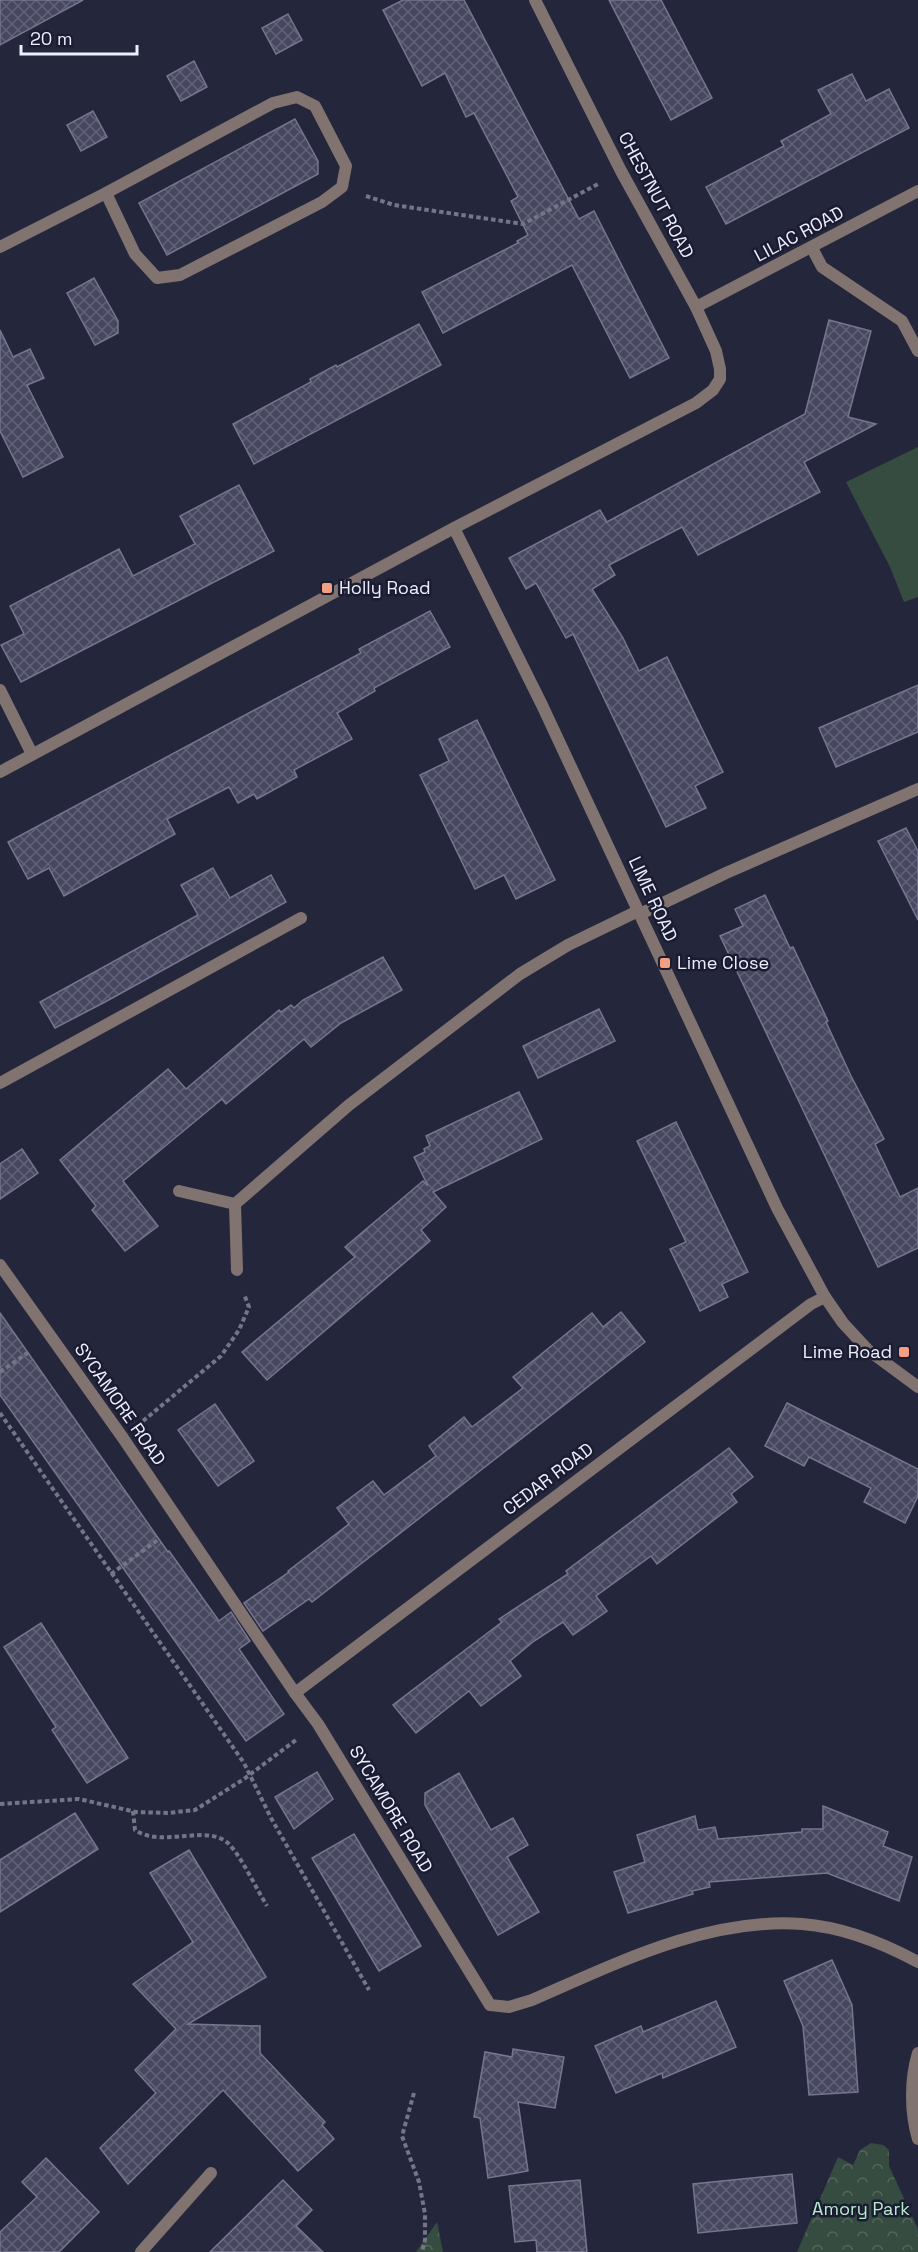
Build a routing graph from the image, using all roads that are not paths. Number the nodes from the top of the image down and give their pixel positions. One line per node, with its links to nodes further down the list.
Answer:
1 (535, 0): 6 (street, CHESTNUT ROAD)
2 (918, 191): 5 (street, LILAC ROAD)
3 (106, 194): 3 (street); 4 (street)
4 (0, 247)
5 (812, 248): 6 (street, LILAC ROAD); 7 (street)
6 (696, 307): 8 (street, CHESTNUT ROAD)
7 (918, 351)
8 (454, 528): 10 (street); 13 (street, LIME ROAD)
9 (0, 690): 10 (street)
10 (32, 754): 11 (street)
11 (0, 772)
12 (918, 789): 13 (street)
13 (639, 912): 17 (street); 20 (street, LIME ROAD)
14 (301, 918): 15 (street)
15 (0, 1083)
16 (178, 1191): 17 (street)
17 (236, 1204): 19 (street)
18 (0, 1265): 22 (street, SYCAMORE ROAD)
19 (237, 1270)
20 (825, 1297): 21 (street, LIME ROAD); 22 (street, CEDAR ROAD)
21 (918, 1387)
22 (294, 1693): 23 (street, SYCAMORE ROAD)
23 (918, 1962)
24 (918, 2053): 25 (street)
25 (918, 2139)
26 (212, 2173): 27 (street)
27 (141, 2252)

